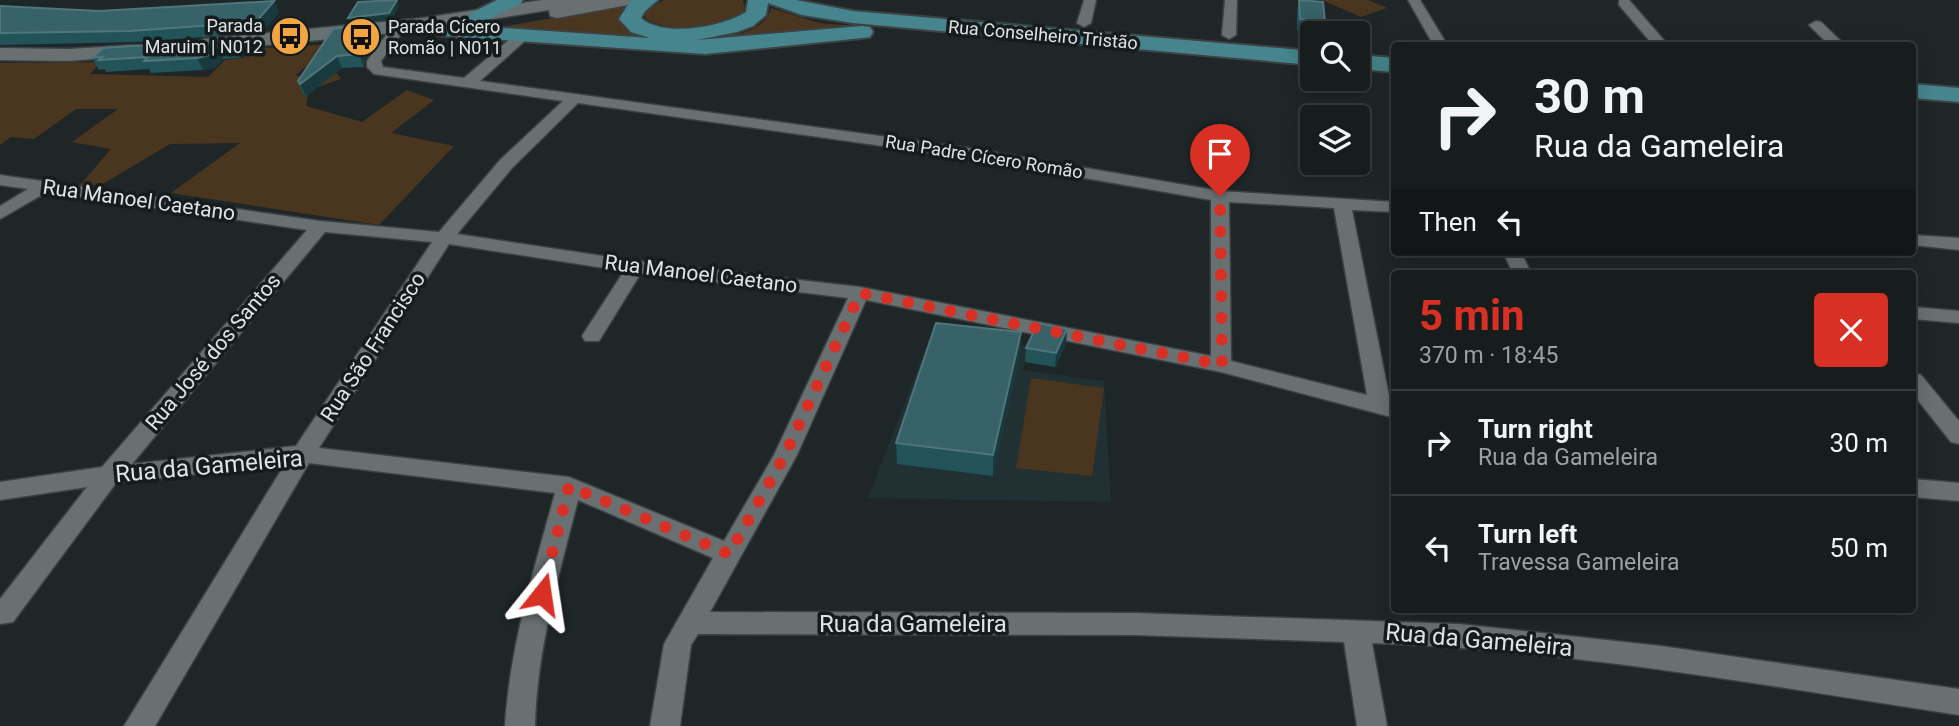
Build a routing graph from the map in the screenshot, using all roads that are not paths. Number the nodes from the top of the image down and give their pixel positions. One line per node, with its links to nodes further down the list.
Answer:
1 (513, 0): 15 (main road)
2 (577, 0): 15 (main road)
3 (628, 0): 19 (main road)
4 (648, 0): 5 (main road)
5 (758, 0)
6 (776, 0): 16 (main road, Rua Conselheiro Tristão)
7 (822, 0): 14 (main road, Rua Conselheiro Tristão)
8 (891, 0): 14 (main road)
9 (1090, 0): 17 (street)
10 (1231, 0): 21 (street)
11 (1414, 0): 23 (street)
12 (1625, 2): 24 (street)
13 (942, 4): 16 (main road)
14 (850, 5): 16 (main road, Rua Conselheiro Tristão)
15 (488, 9): 26 (main road)
16 (961, 21): 17 (main road, Rua Conselheiro Tristão); 22 (main road); 33 (main road, Rua Conselheiro Tristão)
17 (1084, 23): 21 (main road, Rua Conselheiro Tristão)
18 (1816, 24): 25 (street)
19 (450, 30): 20 (main road); 22 (main road)
20 (394, 34): 26 (main road); 36 (street, Rua Padre Cícero Romão)
21 (1229, 35): 27 (main road, Rua Conselheiro Tristão)
22 (522, 36): 36 (street)
23 (1439, 42)
24 (1659, 42)
25 (1835, 42)
26 (233, 43): 28 (main road)
27 (1300, 43)
28 (177, 48)
29 (1370, 48): 31 (main road)
30 (149, 50): 32 (main road)
31 (1391, 50)
32 (0, 54)
33 (1300, 57)
34 (1370, 63): 35 (main road)
35 (1391, 65)
36 (468, 83): 39 (street, Rua Padre Cícero Romão)
37 (1916, 91): 38 (main road)
38 (1959, 94)
39 (574, 99): 44 (street, Rua Padre Cícero Romão); 49 (street, Rua São Francisco)
40 (1916, 108): 41 (main road)
41 (1959, 111)
42 (0, 180): 43 (street, Rua Manoel Caetano)
43 (43, 187): 47 (street); 48 (street, Rua Manoel Caetano)
44 (1220, 196): 45 (street, Rua Padre Cícero Romão); 57 (street)
45 (1342, 204): 46 (street, Rua Padre Cícero Romão); 59 (street)
46 (1391, 208)
47 (0, 214)
48 (320, 226): 49 (street, Rua Manoel Caetano); 62 (street, Rua José dos Santos)
49 (444, 238): 52 (street, Rua Manoel Caetano); 61 (street, Rua São Francisco)
50 (1916, 240): 51 (street)
51 (1959, 244)
52 (636, 267): 53 (street, Rua Manoel Caetano); 56 (street)
53 (860, 293): 57 (street, Rua Manoel Caetano); 67 (street)
54 (1916, 313): 55 (street)
55 (1959, 317)
56 (592, 335)
57 (1222, 365): 59 (street, Rua Manoel Caetano)
58 (1916, 384): 60 (street)
59 (1387, 408)
60 (1959, 436)
61 (303, 454): 62 (street, Rua da Gameleira); 63 (street, Rua da Gameleira); 72 (street, Rua São Francisco)
62 (108, 475): 65 (street, Rua da Gameleira); 68 (street, Rua José dos Santos)
63 (569, 486): 67 (street, Rua da Gameleira); 73 (street)
64 (1916, 488): 66 (street)
65 (0, 491)
66 (1959, 492)
67 (729, 554): 69 (street)
68 (4, 614)
69 (688, 623): 70 (street, Rua da Gameleira); 74 (street)
70 (1356, 631): 71 (street, Rua da Gameleira); 75 (street)
71 (1959, 702)
72 (139, 726)
73 (520, 726)
74 (665, 726)
75 (1372, 726)

